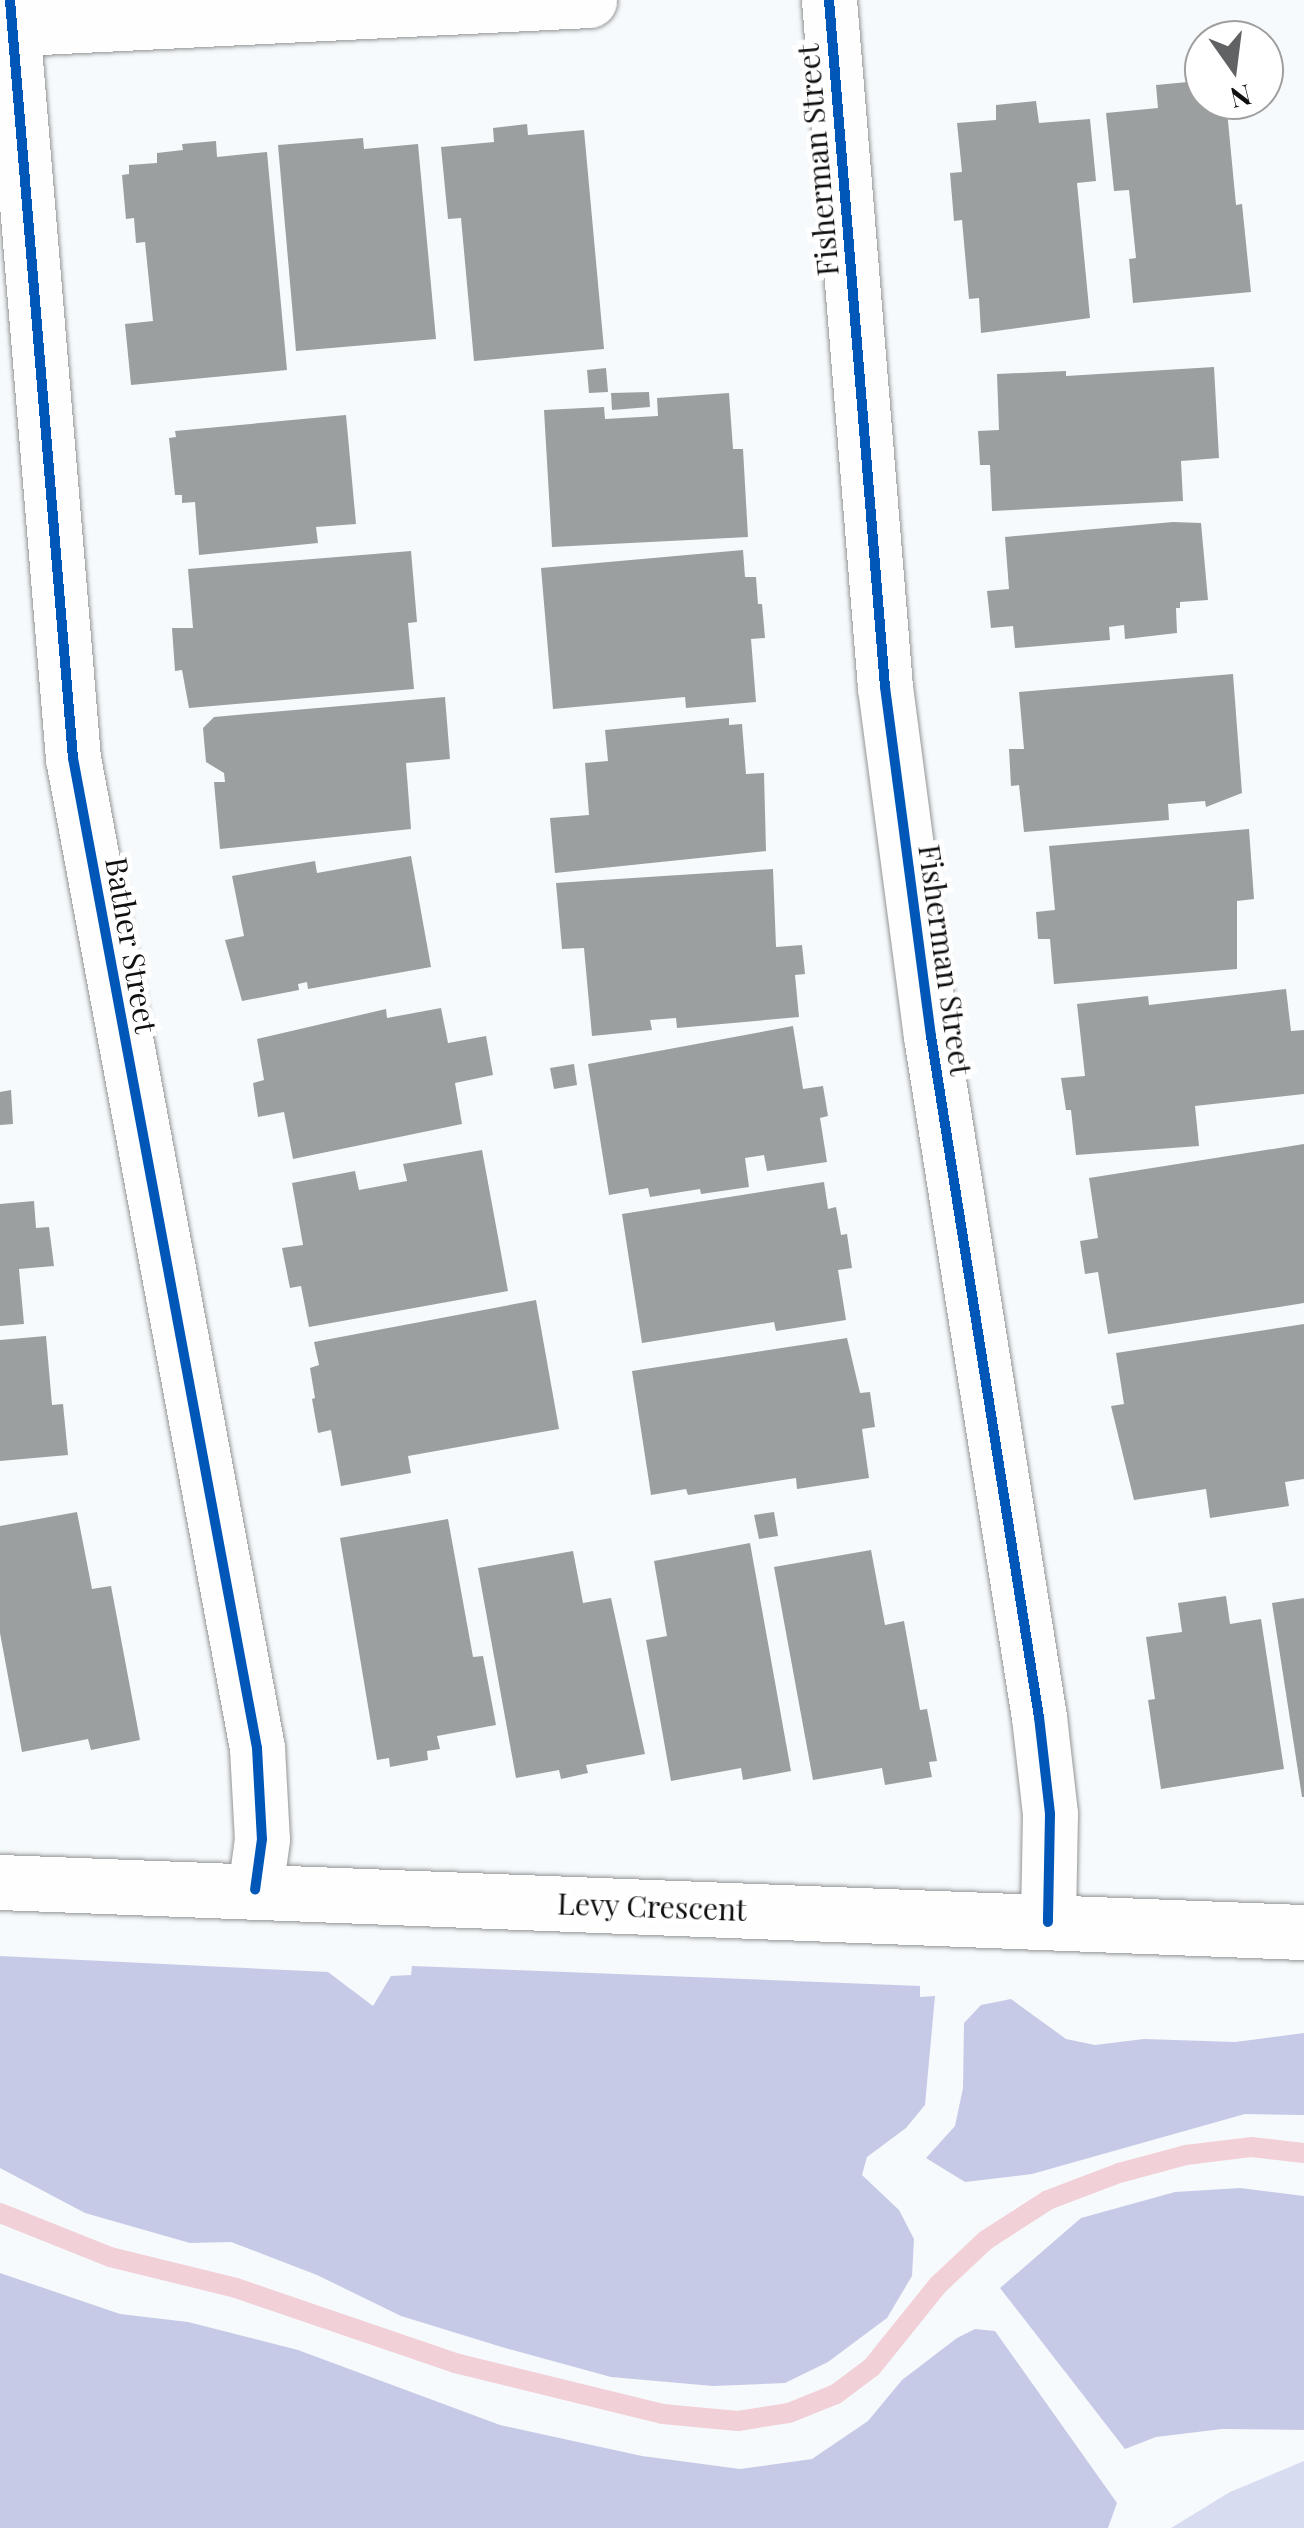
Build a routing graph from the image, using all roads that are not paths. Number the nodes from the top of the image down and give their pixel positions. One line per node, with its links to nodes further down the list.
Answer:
1 (588, 0): 3 (street)
2 (830, 0): 6 (street, Fisherman Street)
3 (8, 19): 5 (street, Bather Street)
4 (0, 1882): 5 (street, Levy Crescent)
5 (254, 1890): 6 (street, Levy Crescent)
6 (1048, 1922): 7 (street, Levy Crescent)
7 (1304, 1932)

